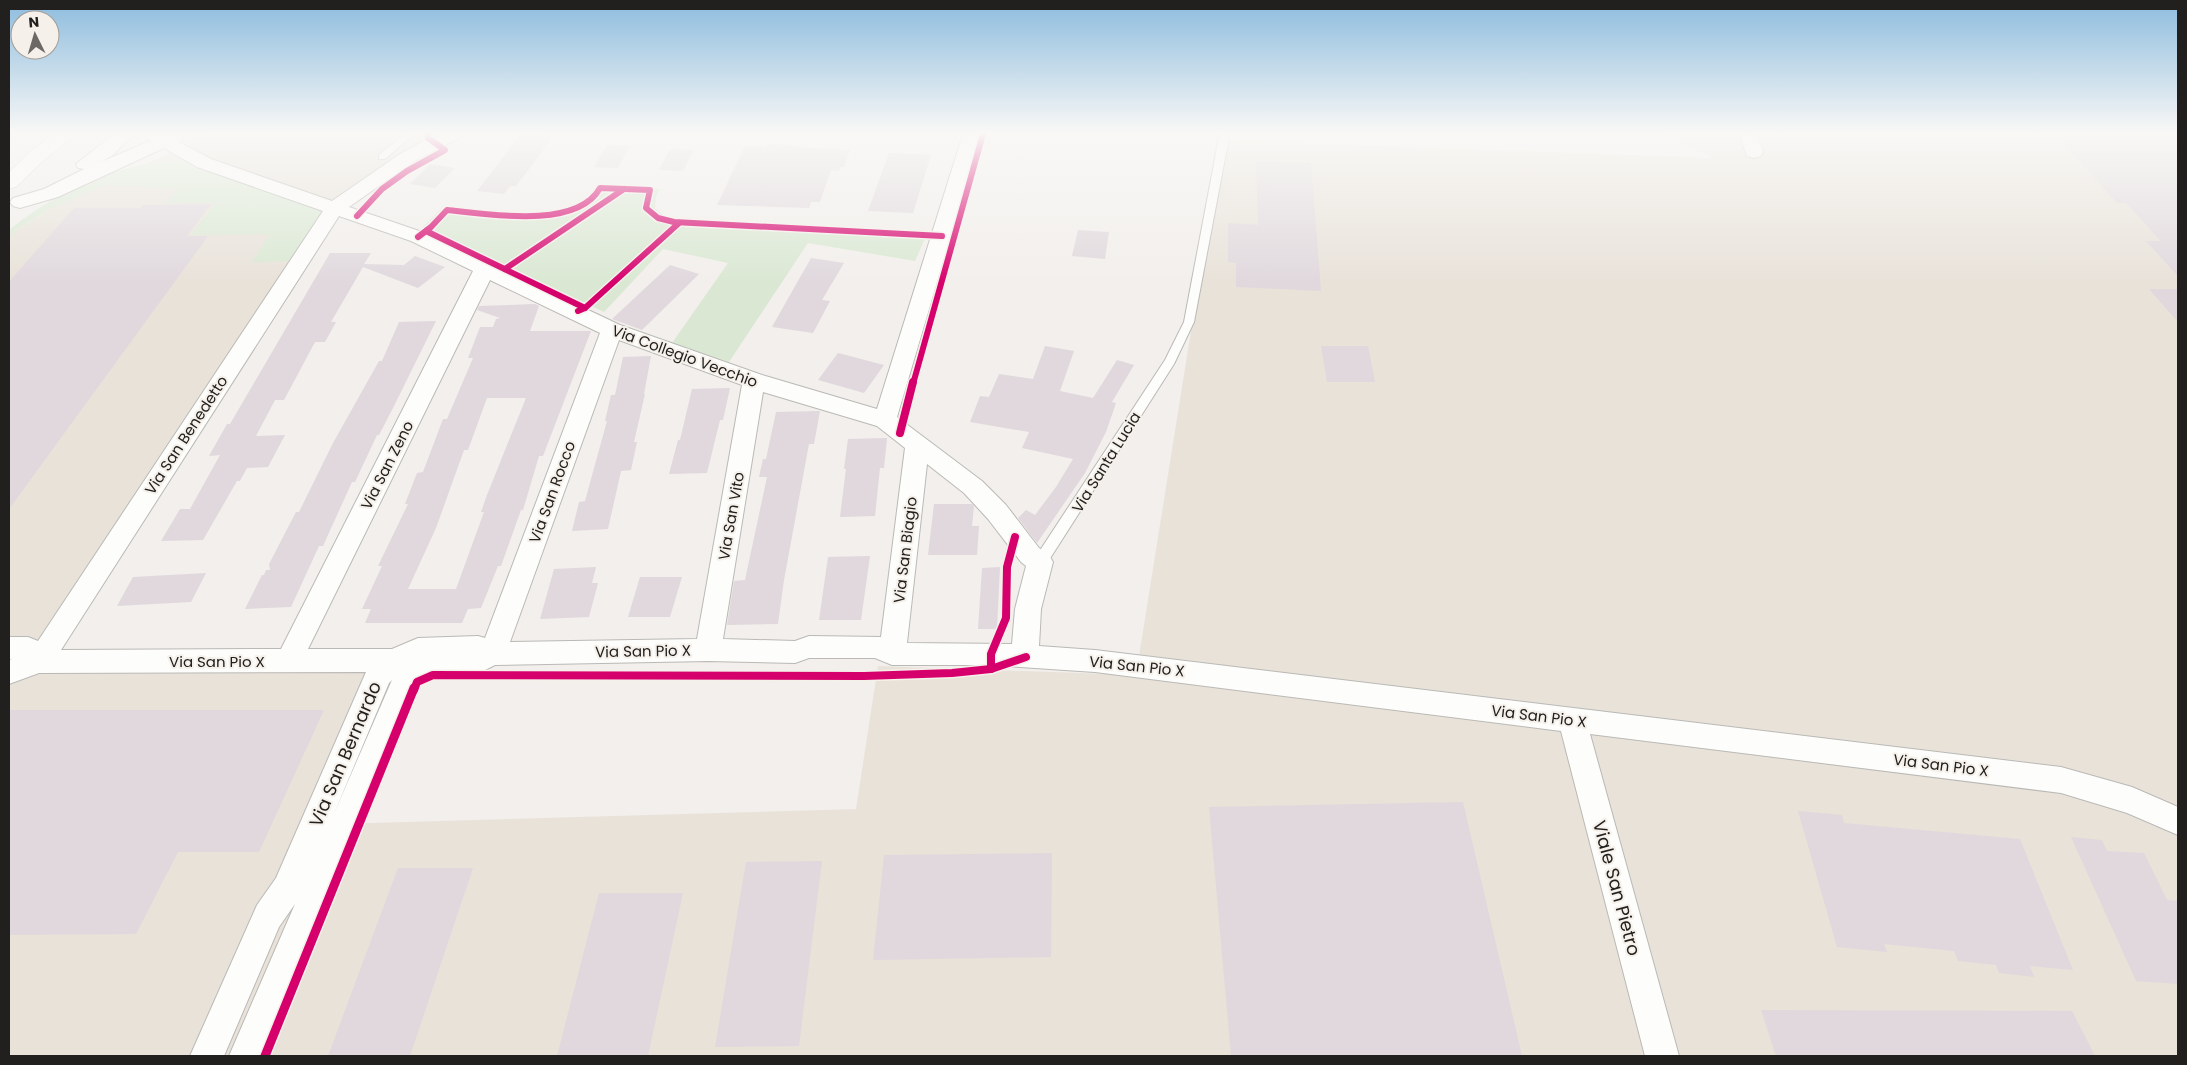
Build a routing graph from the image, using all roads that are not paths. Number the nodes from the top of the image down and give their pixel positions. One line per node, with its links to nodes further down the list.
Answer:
1 (50, 184): 7 (street)
2 (70, 184): 7 (street)
3 (264, 184): 8 (street, Via Collegio Vecchio)
4 (369, 184): 8 (street)
5 (957, 184): 12 (street)
6 (1215, 184): 14 (lane, Via Santa Lucia)
7 (14, 205)
8 (334, 208): 9 (street, Via Collegio Vecchio); 22 (street, Via San Benedetto)
9 (484, 270): 10 (street, Via Collegio Vecchio); 21 (street, Via San Zeno)
10 (612, 330): 11 (street, Via Collegio Vecchio); 17 (street, Via San Rocco)
11 (754, 381): 12 (street, Via Collegio Vecchio); 16 (street, Via San Vito)
12 (885, 420): 13 (street, Via Collegio Vecchio)
13 (917, 445): 14 (street, Via Collegio Vecchio); 18 (street, Via San Biagio)
14 (1040, 562): 19 (street)
15 (9, 648): 22 (street)
16 (708, 650): 17 (street, Via San Pio X); 18 (street, Via San Pio X)
17 (492, 654): 20 (street, Via San Pio X)
18 (892, 654): 19 (street, Via San Pio X)
19 (1026, 657): 24 (street, Via San Pio X)
20 (394, 660): 21 (street, Via San Pio X); 26 (street, Via San Bernardo); 27 (street, Via San Bernardo)
21 (289, 661): 22 (street, Via San Pio X)
22 (39, 662): 23 (street, Via San Pio X)
23 (9, 672)
24 (1572, 720): 25 (street, Via San Pio X); 28 (street, Viale San Pietro)
25 (2178, 821)
26 (207, 1056)
27 (246, 1056)
28 (1662, 1056)

